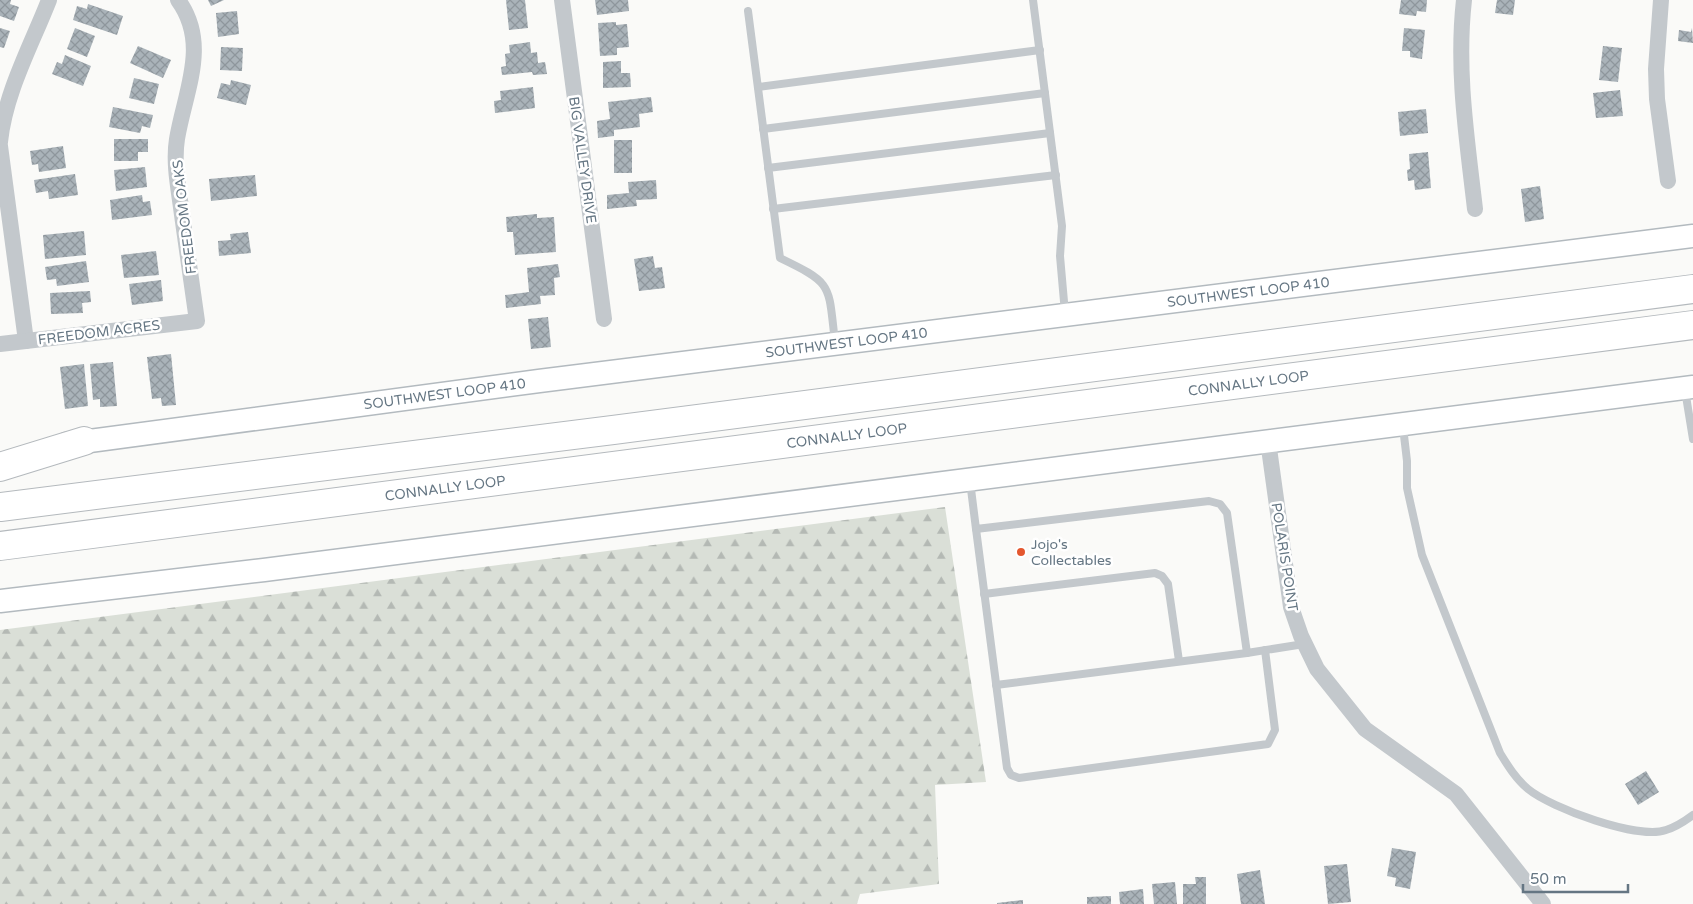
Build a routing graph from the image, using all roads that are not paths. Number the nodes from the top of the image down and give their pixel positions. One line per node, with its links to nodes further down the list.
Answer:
1 (49, 0): 13 (street)
2 (178, 0): 23 (street, FREEDOM OAKS)
3 (562, 0): 24 (street, BIG VALLEY DRIVE)
4 (1033, 0): 8 (lane)
5 (1464, 0): 18 (street)
6 (1661, 0): 17 (street)
7 (748, 11): 9 (lane)
8 (1040, 50): 9 (lane); 10 (lane)
9 (758, 87): 11 (lane)
10 (1045, 93): 11 (lane); 12 (lane)
11 (763, 129): 15 (lane)
12 (1050, 133): 15 (lane); 16 (lane)
13 (0, 142)
14 (0, 146): 26 (street)
15 (768, 168): 19 (lane)
16 (1056, 175): 19 (lane); 22 (lane)
17 (1668, 181)
18 (1475, 208)
19 (773, 209): 28 (lane)
20 (1693, 236): 22 (main road, SOUTHWEST LOOP 410)
21 (1693, 289): 37 (highway)
22 (1065, 315): 28 (main road, SOUTHWEST LOOP 410)
23 (197, 320): 26 (street, FREEDOM ACRES)
24 (604, 320)
25 (1693, 326): 39 (highway, CONNALLY LOOP)
26 (26, 341): 27 (street, FREEDOM ACRES)
27 (0, 344)
28 (835, 344): 32 (main road, SOUTHWEST LOOP 410)
29 (1689, 387): 30 (main road); 31 (lane)
30 (1402, 425): 33 (main road); 47 (lane)
31 (1693, 439)
32 (84, 441): 34 (main road, SOUTHWEST LOOP 410); 35 (highway)
33 (1268, 441): 36 (main road); 42 (street, POLARIS POINT)
34 (0, 452)
35 (0, 467)
36 (970, 480): 38 (lane); 41 (main road)
37 (0, 507)
38 (976, 529): 40 (lane); 44 (lane)
39 (0, 546)
40 (984, 594): 45 (lane); 46 (lane)
41 (0, 601)
42 (1304, 644): 43 (lane); 48 (street, POLARIS POINT)
43 (1265, 650): 44 (lane); 46 (lane)
44 (1246, 652): 45 (lane)
45 (1179, 661): 46 (lane)
46 (996, 685)
47 (1693, 815)
48 (1544, 904)

